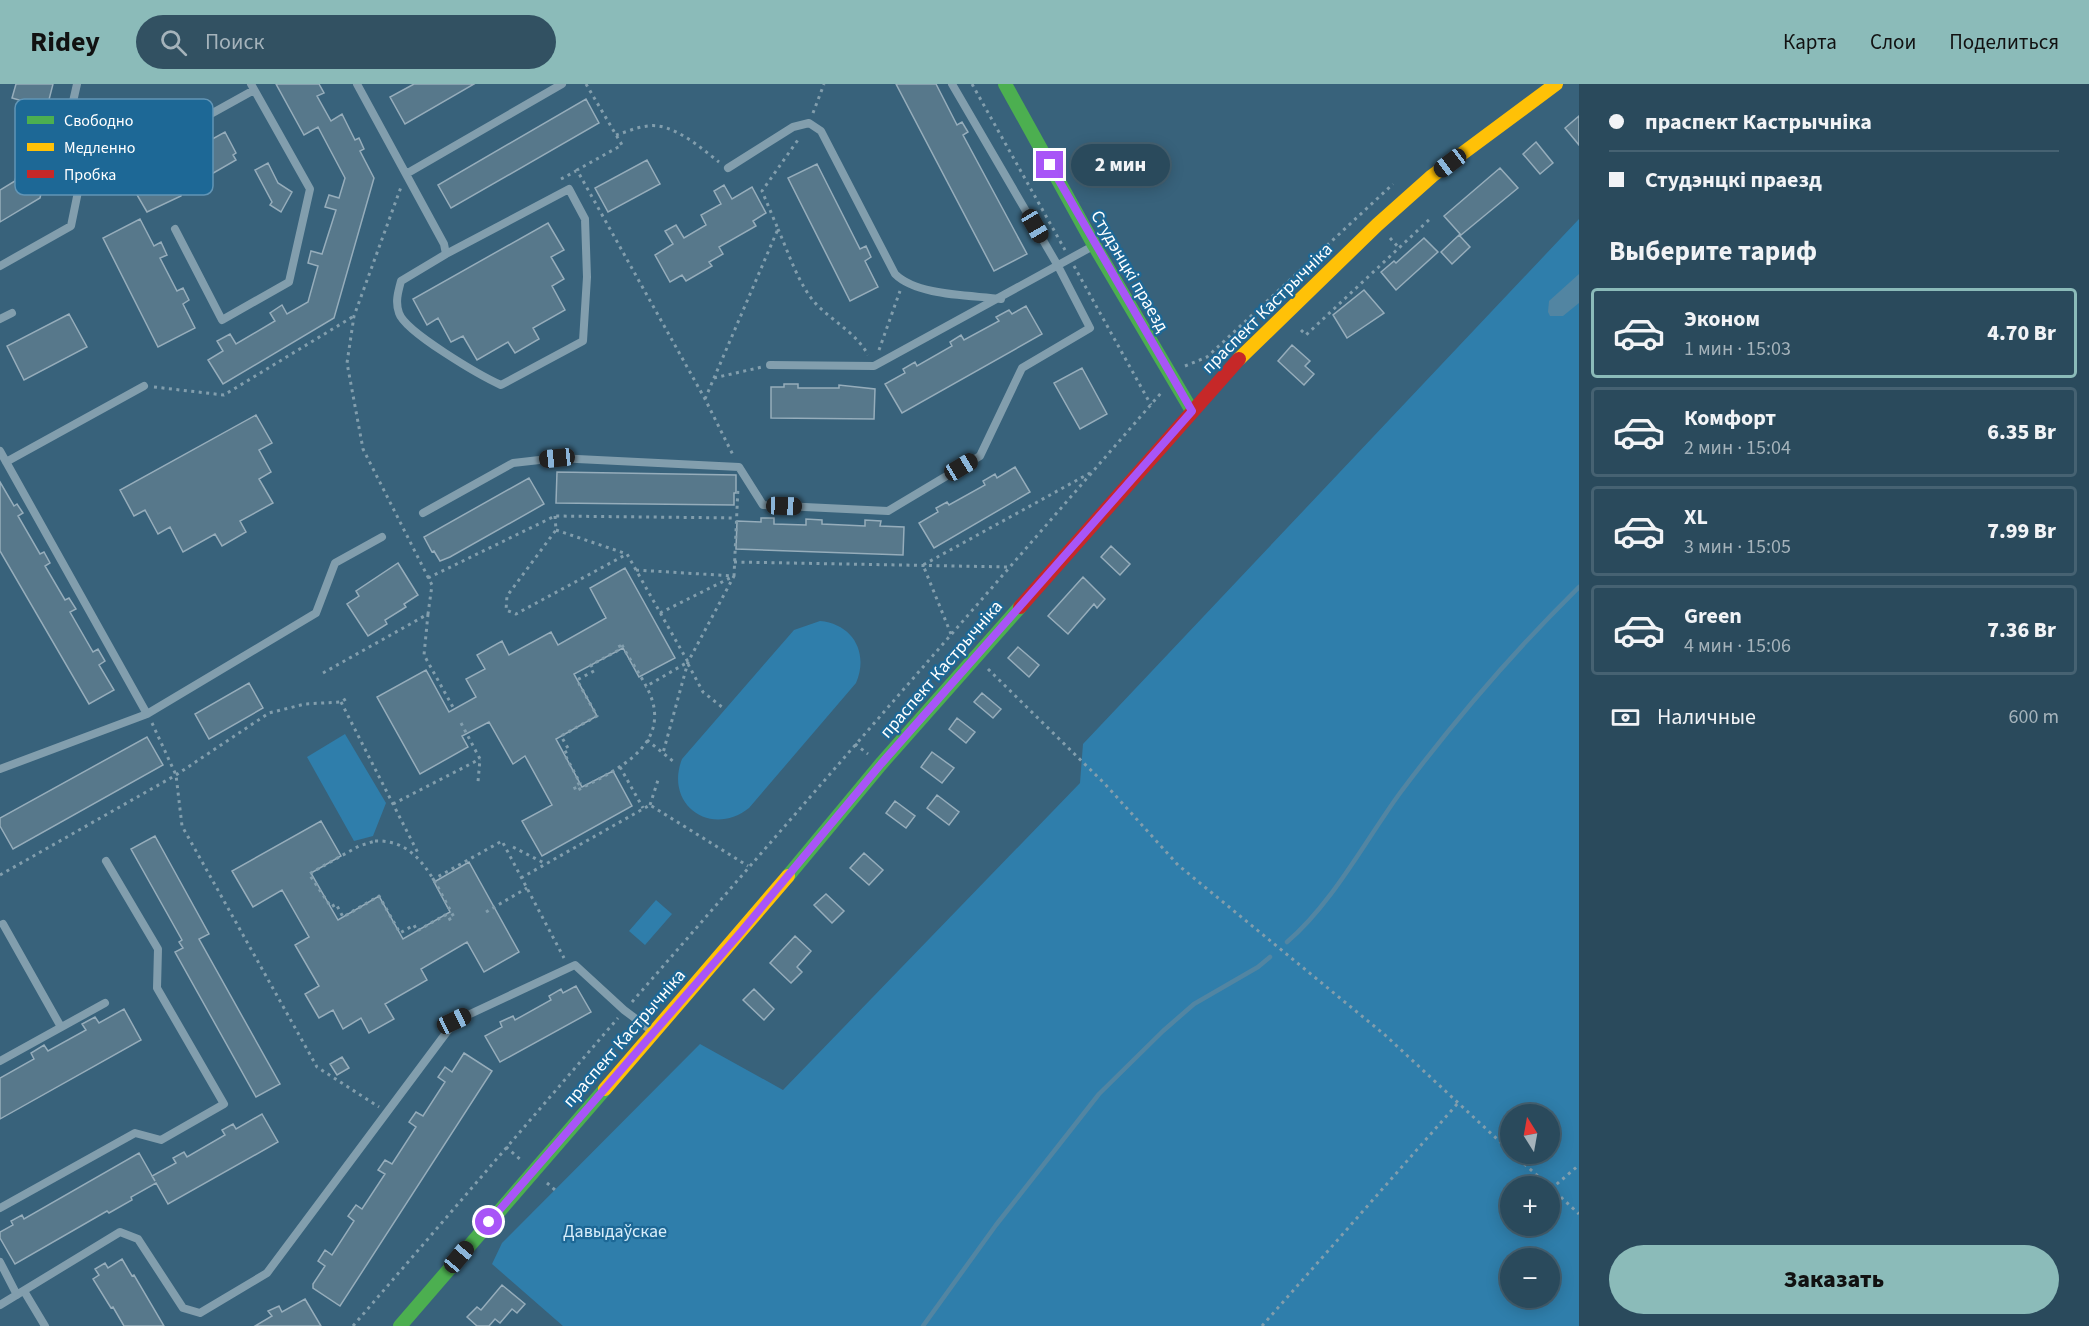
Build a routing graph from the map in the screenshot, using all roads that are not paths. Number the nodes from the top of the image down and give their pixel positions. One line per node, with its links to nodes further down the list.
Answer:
1 (77, 84): 8 (lane)
2 (359, 84): 11 (lane)
3 (562, 84): 11 (lane)
4 (952, 84): 17 (lane)
5 (1005, 84): 14 (main road, Студэнцкі праезд)
6 (1556, 84): 23 (main road, праспект Кастрычніка)
7 (252, 87): 9 (lane); 13 (lane)
8 (74, 99)
9 (213, 110)
10 (728, 168): 18 (lane)
11 (406, 174): 15 (lane)
12 (77, 195): 16 (lane)
13 (175, 229)
14 (1094, 245): 17 (lane); 23 (main road, Студэнцкі праезд)
15 (446, 254): 15 (lane)
16 (0, 266)
17 (1058, 266): 18 (lane); 26 (lane)
18 (1001, 299): 21 (lane)
19 (12, 313): 20 (lane)
20 (0, 319)
21 (770, 365)
22 (144, 386): 25 (lane)
23 (1192, 411): 34 (main road, праспект Кастрычніка)
24 (0, 451): 25 (lane)
25 (6, 462): 28 (lane)
26 (423, 513)
27 (382, 537): 28 (lane)
28 (147, 714): 29 (lane)
29 (0, 769)
30 (106, 861): 36 (lane)
31 (3, 924): 33 (lane)
32 (105, 1003): 33 (lane)
33 (61, 1027): 35 (lane)
34 (653, 1031): 38 (lane); 41 (main road, праспект Кастрычніка)
35 (0, 1061)
36 (0, 1208)
37 (0, 1262): 38 (lane)
38 (20, 1293): 39 (lane); 40 (lane)
39 (0, 1305)
40 (45, 1326)
41 (400, 1326)

